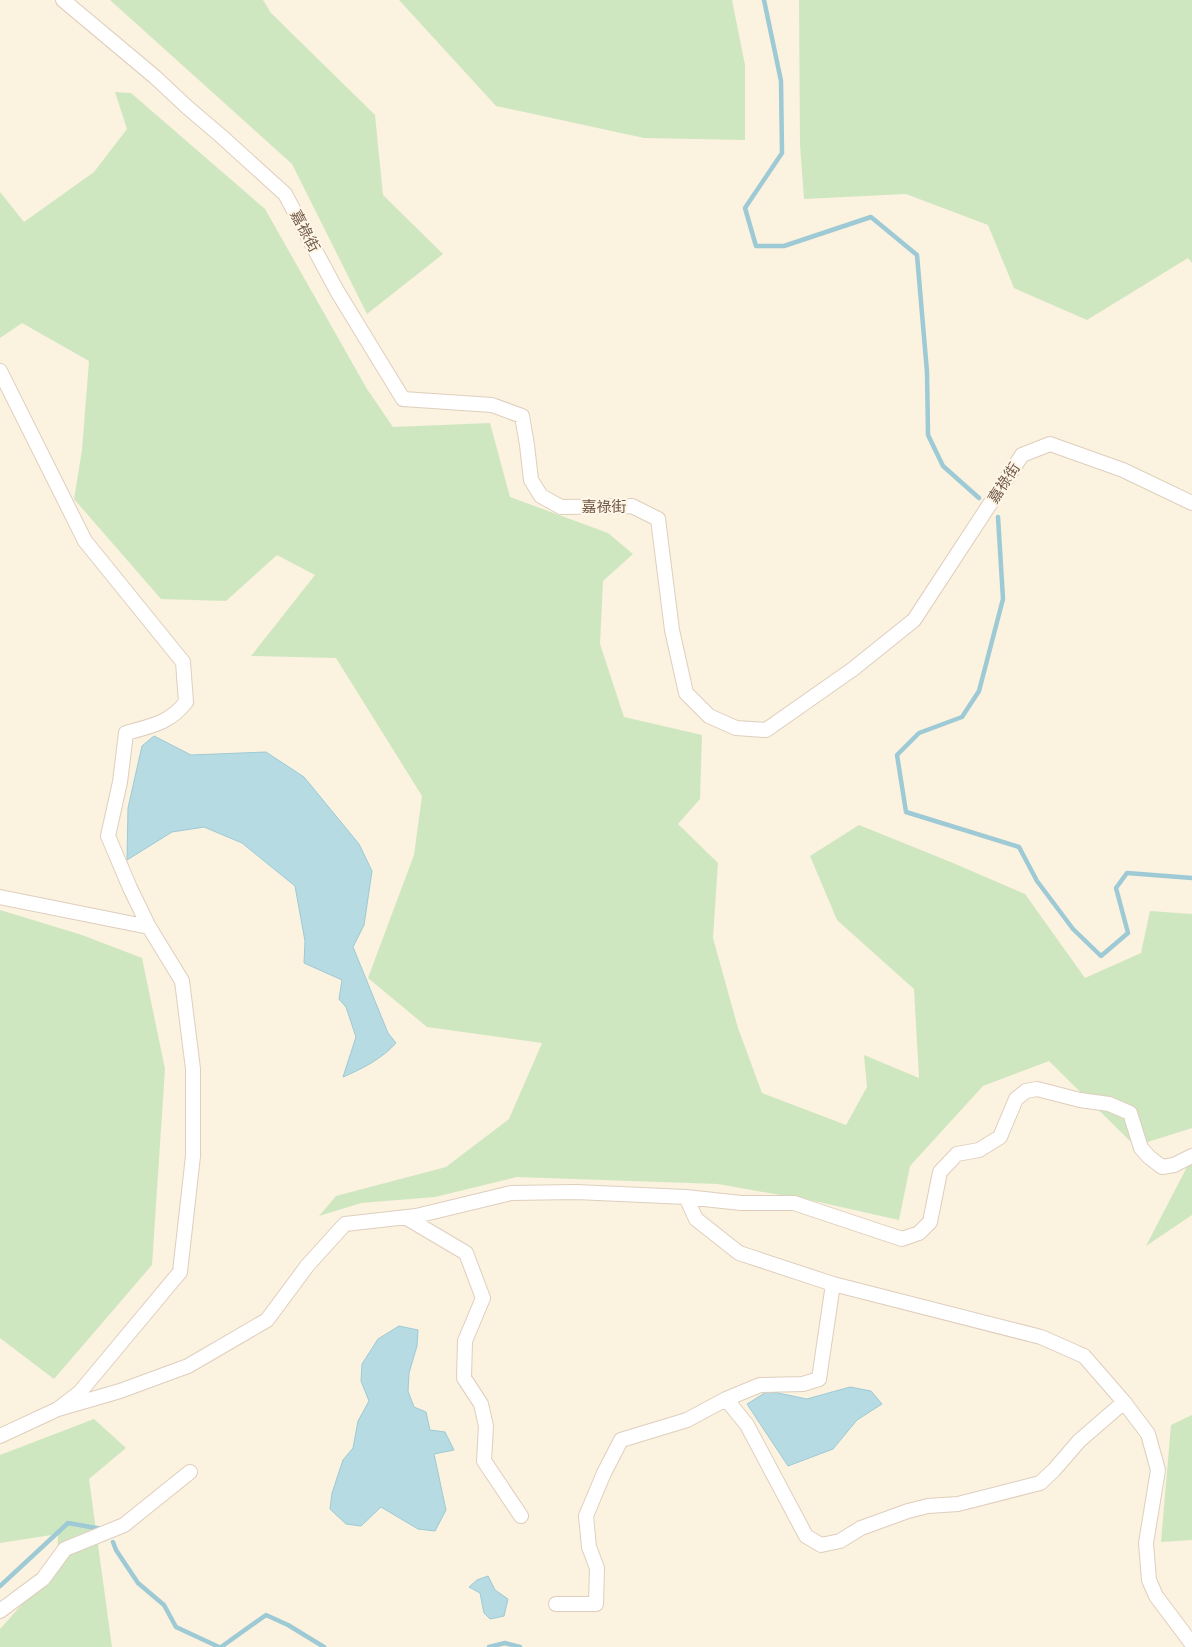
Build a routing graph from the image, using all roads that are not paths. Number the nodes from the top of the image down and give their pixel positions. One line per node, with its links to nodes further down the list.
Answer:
1 (63, 0): 3 (street, 嘉祿街)
2 (0, 371): 5 (street)
3 (1192, 504)
4 (0, 897): 5 (street)
5 (149, 927): 12 (street)
6 (1192, 1156): 7 (street)
7 (686, 1197): 8 (street); 9 (street)
8 (405, 1217): 12 (street); 15 (street)
9 (833, 1284): 10 (street); 11 (street)
10 (726, 1399): 11 (street); 16 (street)
11 (1124, 1402): 18 (street)
12 (58, 1409): 13 (street)
13 (0, 1436)
14 (190, 1472): 17 (street)
15 (521, 1516)
16 (556, 1604)
17 (0, 1612)
18 (1192, 1644)

